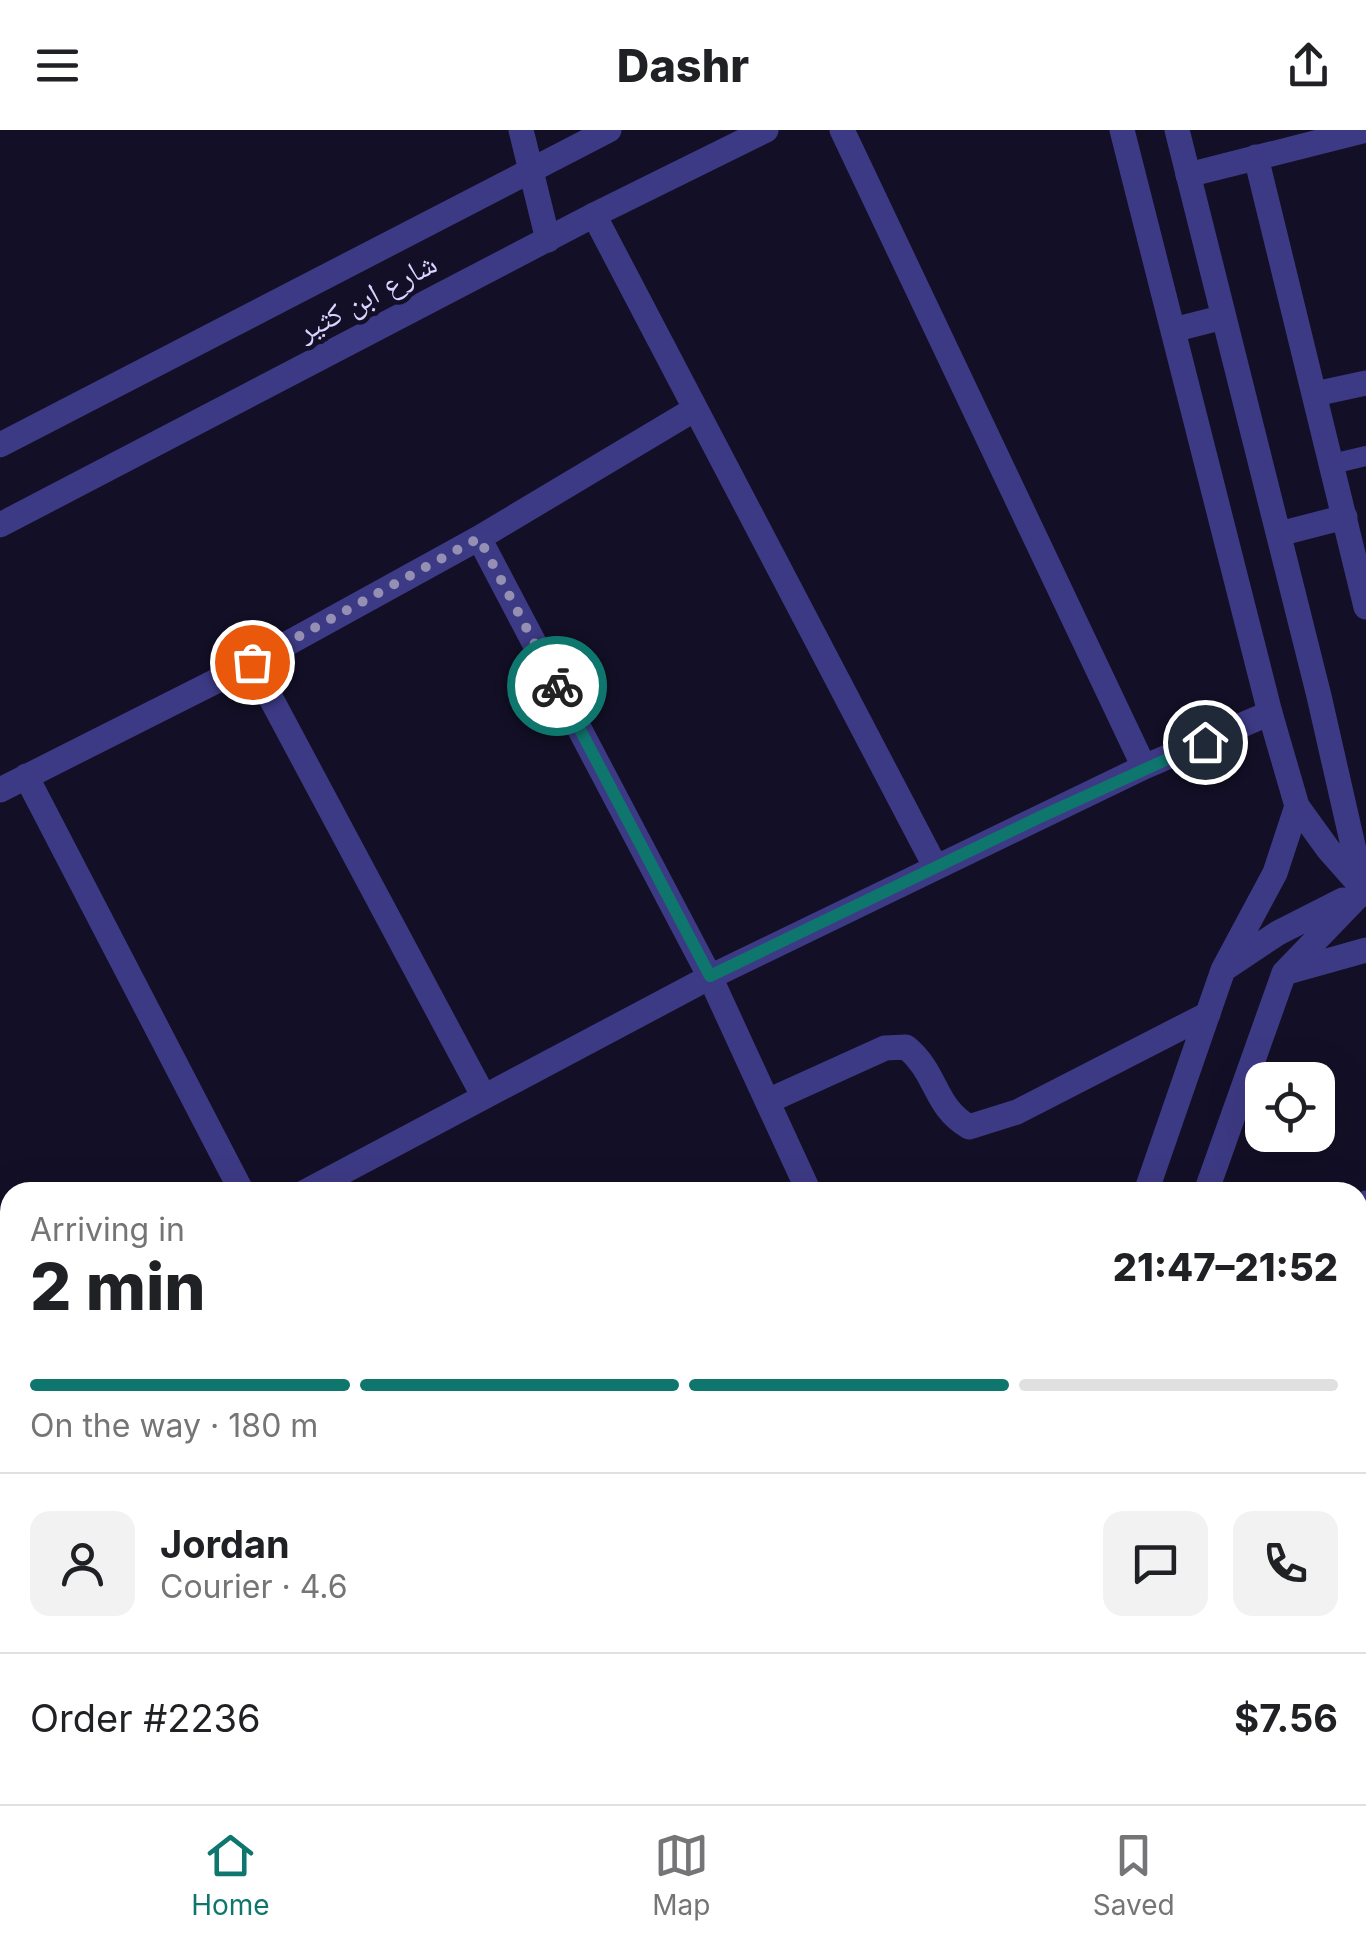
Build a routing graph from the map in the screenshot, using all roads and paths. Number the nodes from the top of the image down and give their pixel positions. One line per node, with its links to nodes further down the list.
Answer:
1 (520, 130): 9 (street)
2 (609, 130): 9 (street, شارع ابن كثير)
3 (766, 130): 11 (street, شارع ابن كثير)
4 (842, 130): 29 (street)
5 (1122, 130): 14 (street)
6 (1176, 130): 10 (street)
7 (1366, 130): 8 (street)
8 (1256, 157): 10 (street); 16 (street)
9 (531, 171): 12 (street); 18 (street, شارع ابن كثير)
10 (1188, 174): 13 (street)
11 (594, 216): 12 (street, شارع ابن كثير); 17 (street)
12 (548, 240): 22 (street, شارع ابن كثير)
13 (1224, 317): 14 (street); 23 (street)
14 (1173, 330): 28 (street)
15 (1366, 383): 16 (street)
16 (1315, 394): 20 (street)
17 (695, 409): 24 (street); 33 (street)
18 (0, 445)
19 (1366, 456): 20 (lane)
20 (1332, 464): 21 (street)
21 (1345, 517): 23 (street); 25 (street)
22 (0, 525)
23 (1279, 534): 34 (street)
24 (479, 538): 27 (street); 38 (street)
25 (1362, 570): 26 (street)
26 (1366, 607)
27 (252, 662): 30 (street); 40 (street)
28 (1270, 713): 29 (street); 32 (street)
29 (1144, 767): 33 (street)
30 (26, 776): 31 (street); 42 (street)
31 (0, 790)
32 (1297, 806): 34 (street); 36 (street)
33 (936, 866): 38 (street)
34 (1365, 891): 36 (street); 37 (street)
35 (1366, 950): 37 (street)
36 (1223, 970): 39 (street)
37 (1284, 973): 46 (street)
38 (710, 976): 40 (street); 41 (street)
39 (1208, 1014): 41 (street); 45 (street)
40 (484, 1097): 43 (street)
41 (768, 1102): 44 (street)
42 (237, 1182)
43 (324, 1182)
44 (804, 1182)
45 (1149, 1182)
46 (1210, 1182)

